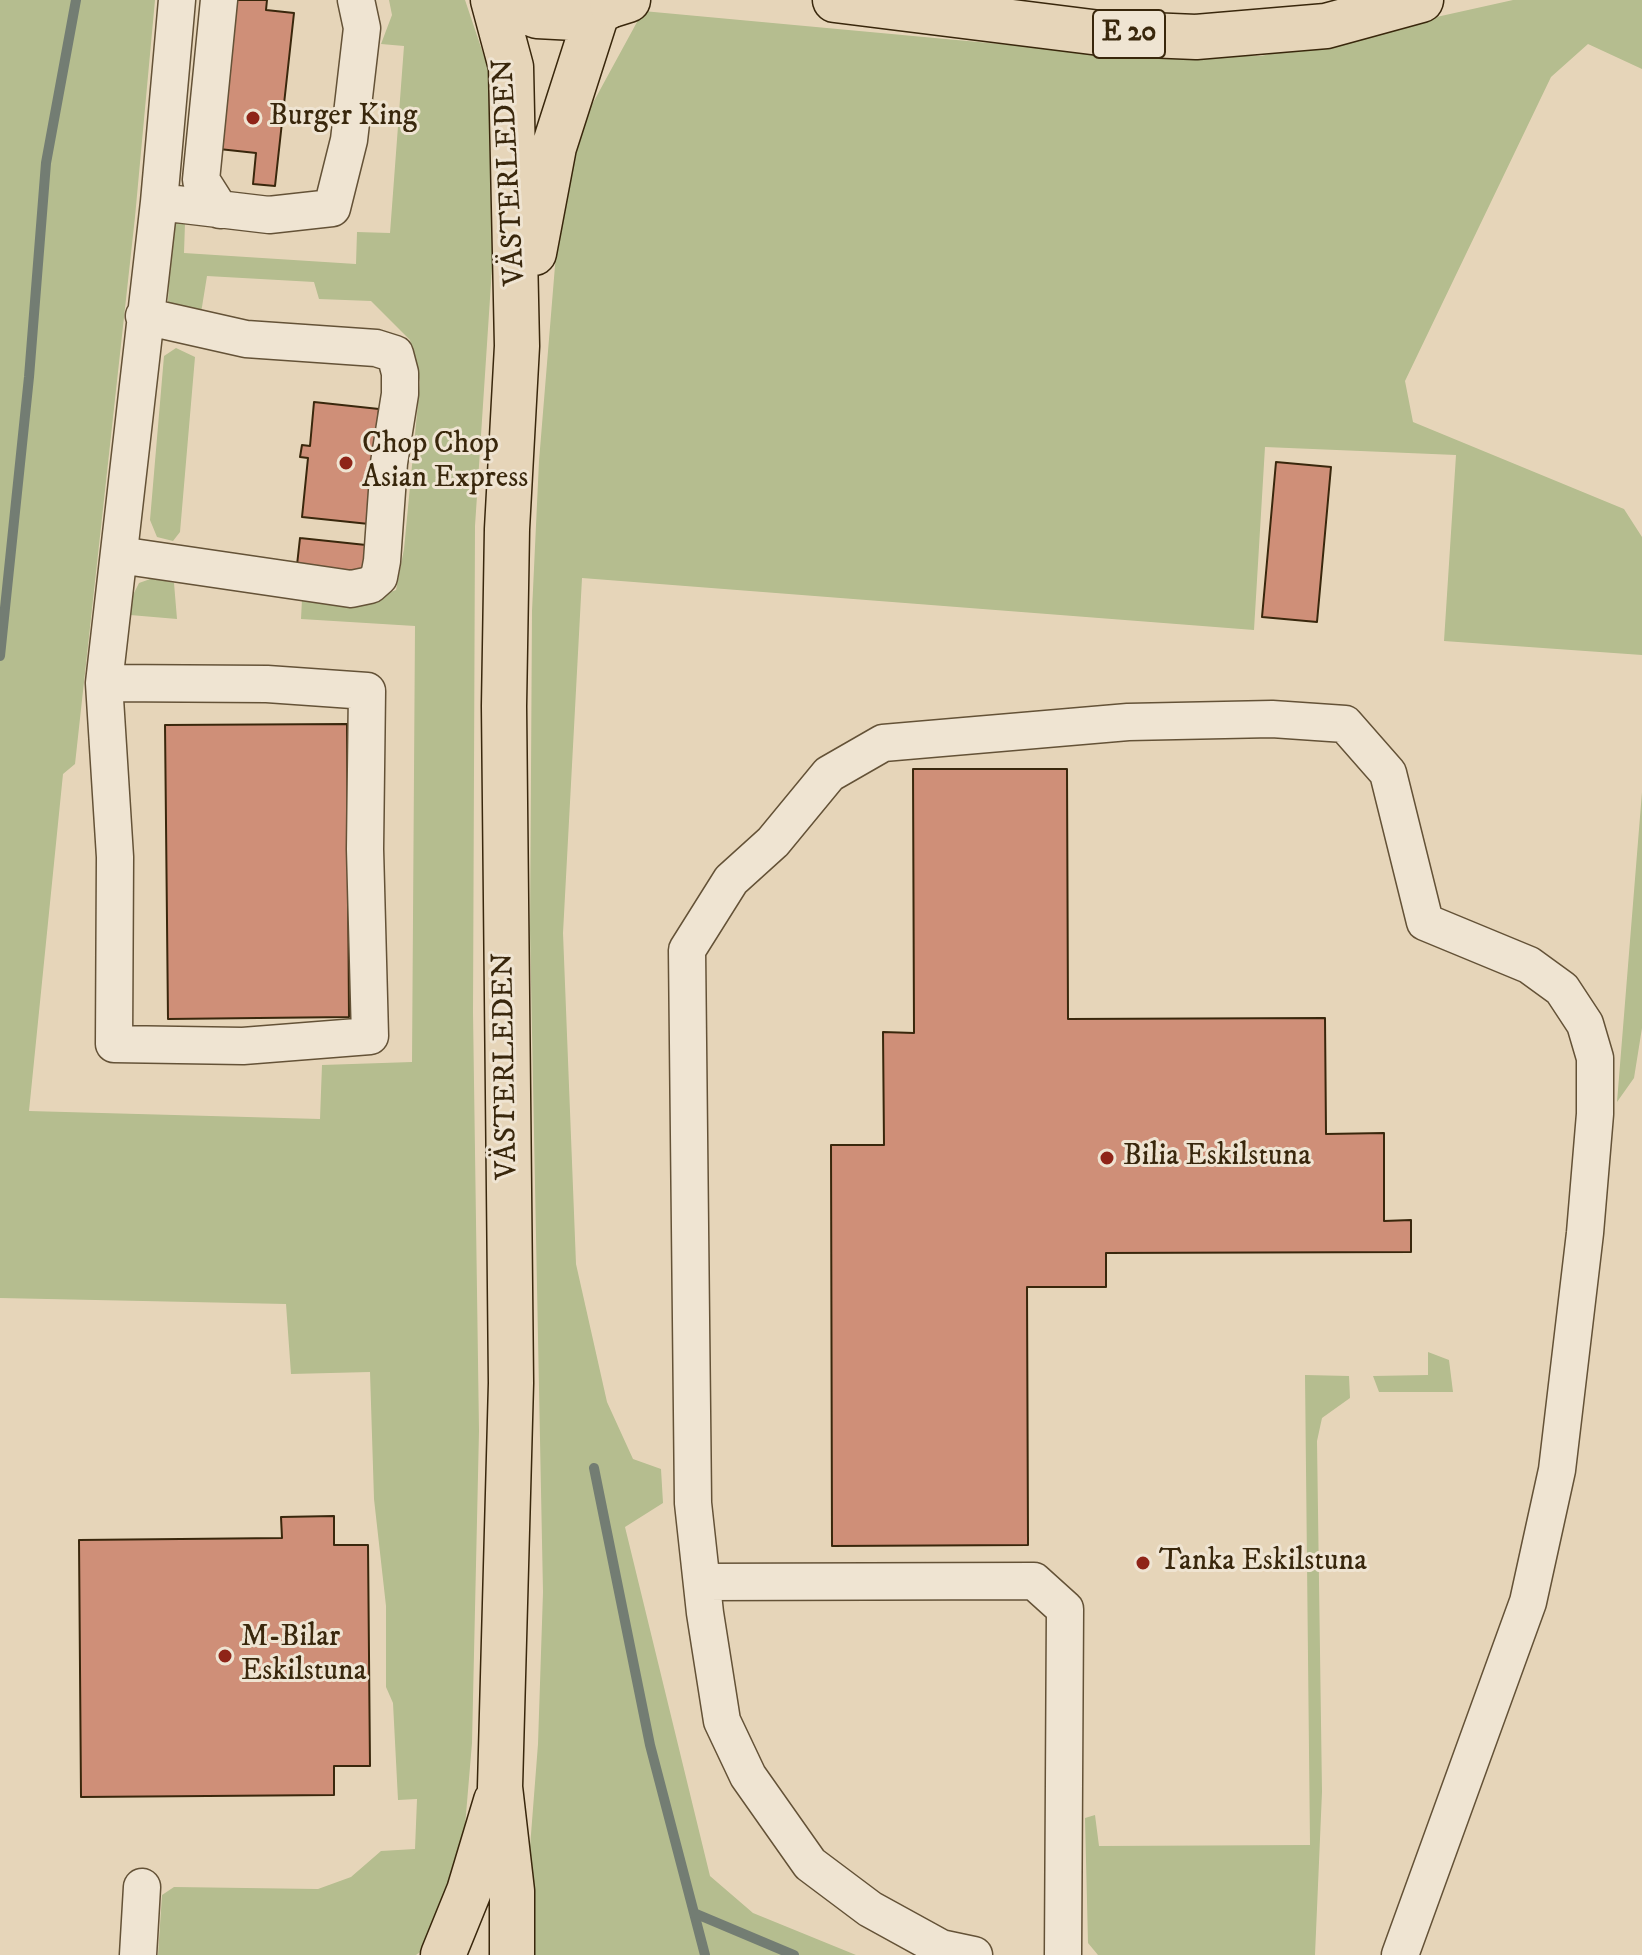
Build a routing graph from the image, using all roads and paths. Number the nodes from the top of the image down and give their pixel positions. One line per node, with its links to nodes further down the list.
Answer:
1 (177, 0): 9 (lane)
2 (219, 0): 10 (lane)
3 (493, 0): 12 (main road, VÄSTERLEDEN)
4 (502, 0): 8 (main road)
5 (835, 0): 6 (main road, E 20)
6 (1421, 0)
7 (356, 1): 10 (lane)
8 (614, 5): 12 (main road, VÄSTERLEDEN)
9 (159, 202): 10 (lane); 11 (lane)
10 (220, 210)
11 (144, 316): 13 (lane); 13 (lane)
12 (517, 346): 16 (main road, VÄSTERLEDEN)
13 (119, 555): 14 (lane)
14 (104, 683): 14 (lane)
15 (702, 1582): 21 (lane); 22 (lane); 23 (lane)
16 (500, 1787): 19 (main road, VÄSTERLEDEN); 20 (main road, VÄSTERLEDEN)
17 (142, 1887): 18 (lane)
18 (138, 1955)
19 (443, 1955)
20 (512, 1955)
21 (974, 1955)
22 (1063, 1955)
23 (1400, 1955)

